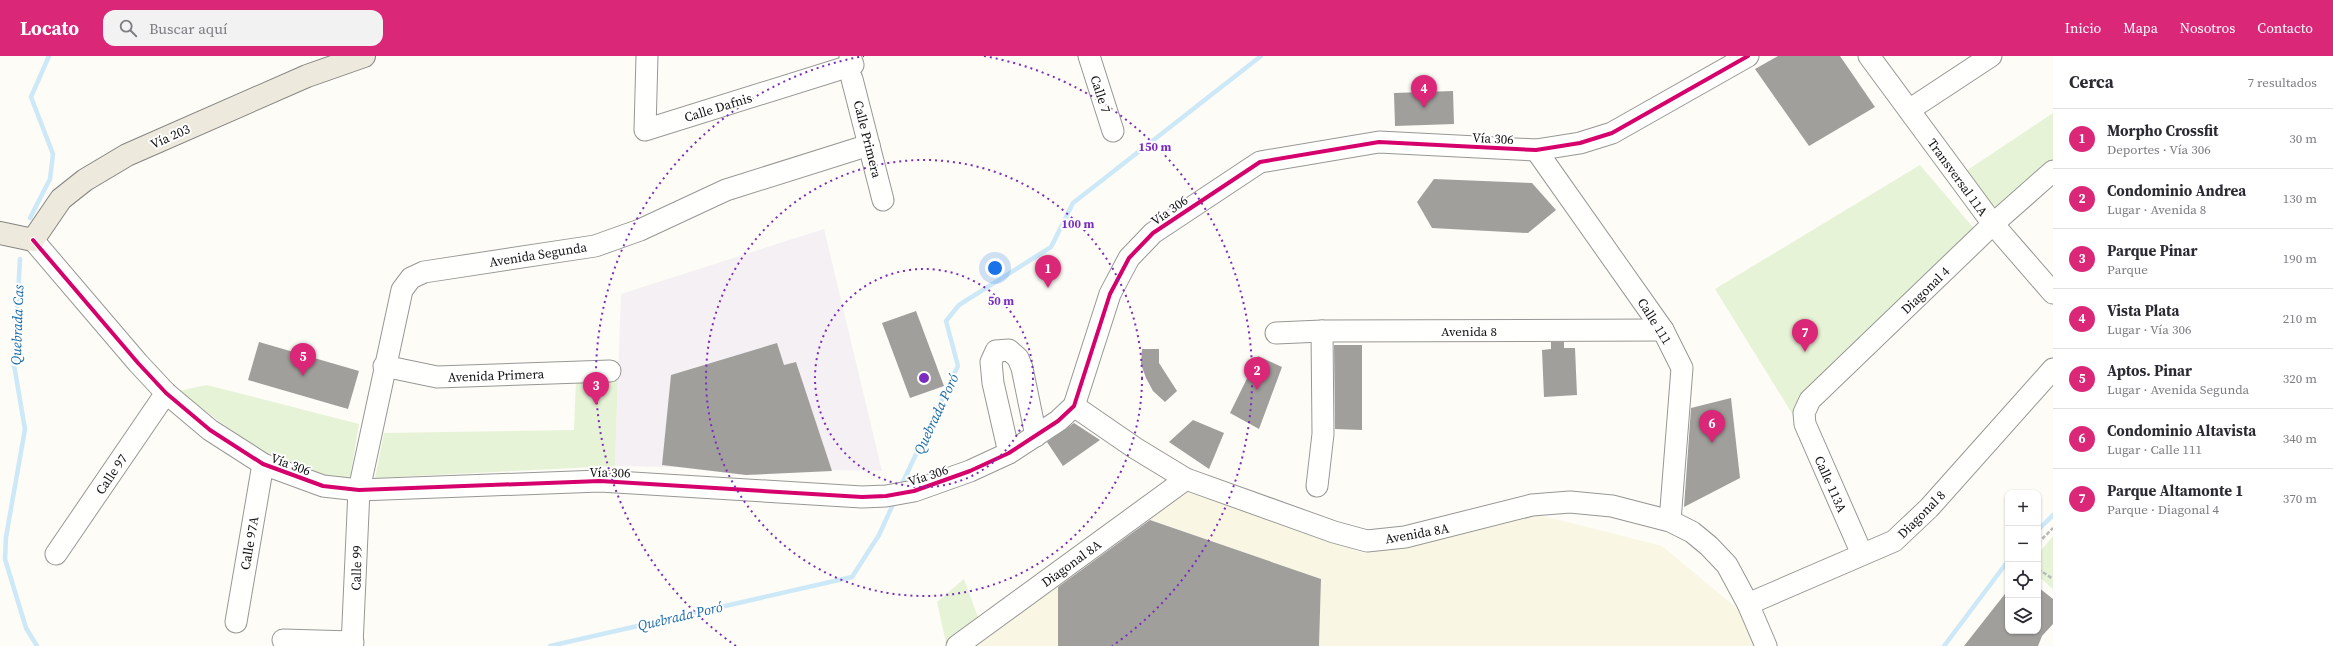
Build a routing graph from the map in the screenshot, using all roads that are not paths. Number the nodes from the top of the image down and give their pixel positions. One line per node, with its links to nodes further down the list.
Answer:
1 (364, 56): 17 (main road, Vía 203)
2 (647, 56): 3 (street, Calle Dafnis)
3 (850, 56)
4 (1089, 56): 10 (street, Calle 7)
5 (1748, 56): 12 (street, Vía 306)
6 (1869, 56): 9 (street, Transversal 11A)
7 (1991, 56): 9 (street)
8 (852, 79): 11 (street, Calle Primera)
9 (1909, 110): 15 (street, Transversal 11A)
10 (1113, 131)
11 (869, 145): 14 (street, Calle Primera); 22 (street, Avenida Segunda)
12 (1536, 150): 19 (street, Calle 111); 26 (street, Vía 306)
13 (2053, 171): 15 (street, Diagonal 4)
14 (883, 200)
15 (1993, 224): 18 (street, Transversal 11A); 27 (street, Diagonal 4)
16 (0, 233): 17 (main road)
17 (33, 240): 25 (street, Vía 306)
18 (2053, 293)
19 (1663, 330): 20 (street, Avenida 8); 34 (street, Calle 111)
20 (1322, 331): 21 (street, Avenida 8); 32 (street)
21 (1276, 333)
22 (384, 366): 24 (street, Avenida Primera); 33 (street, Avenida Segunda)
23 (2053, 369): 36 (street, Diagonal 8)
24 (610, 371)
25 (166, 393): 30 (street, Vía 306); 35 (street, Calle 97)
26 (1074, 406): 28 (street, Vía 306); 31 (street, Avenida 8A)
27 (1804, 414): 36 (street, Calle 113A)
28 (1036, 436): 29 (street, Vía 306); 29 (street)
29 (1009, 453): 33 (street, Vía 306)
30 (263, 464): 33 (street, Vía 306); 38 (street, Calle 97A)
31 (1186, 479): 34 (street, Avenida 8A); 41 (street, Diagonal 8A)
32 (1317, 486)
33 (359, 490): 40 (street, Calle 99)
34 (1670, 521): 37 (street, Avenida 8A)
35 (56, 554)
36 (1862, 554): 37 (street, Diagonal 8)
37 (1748, 604): 42 (street, Avenida 8A)
38 (236, 622)
39 (283, 640): 40 (street)
40 (352, 644)
41 (957, 646)
42 (1766, 646)

